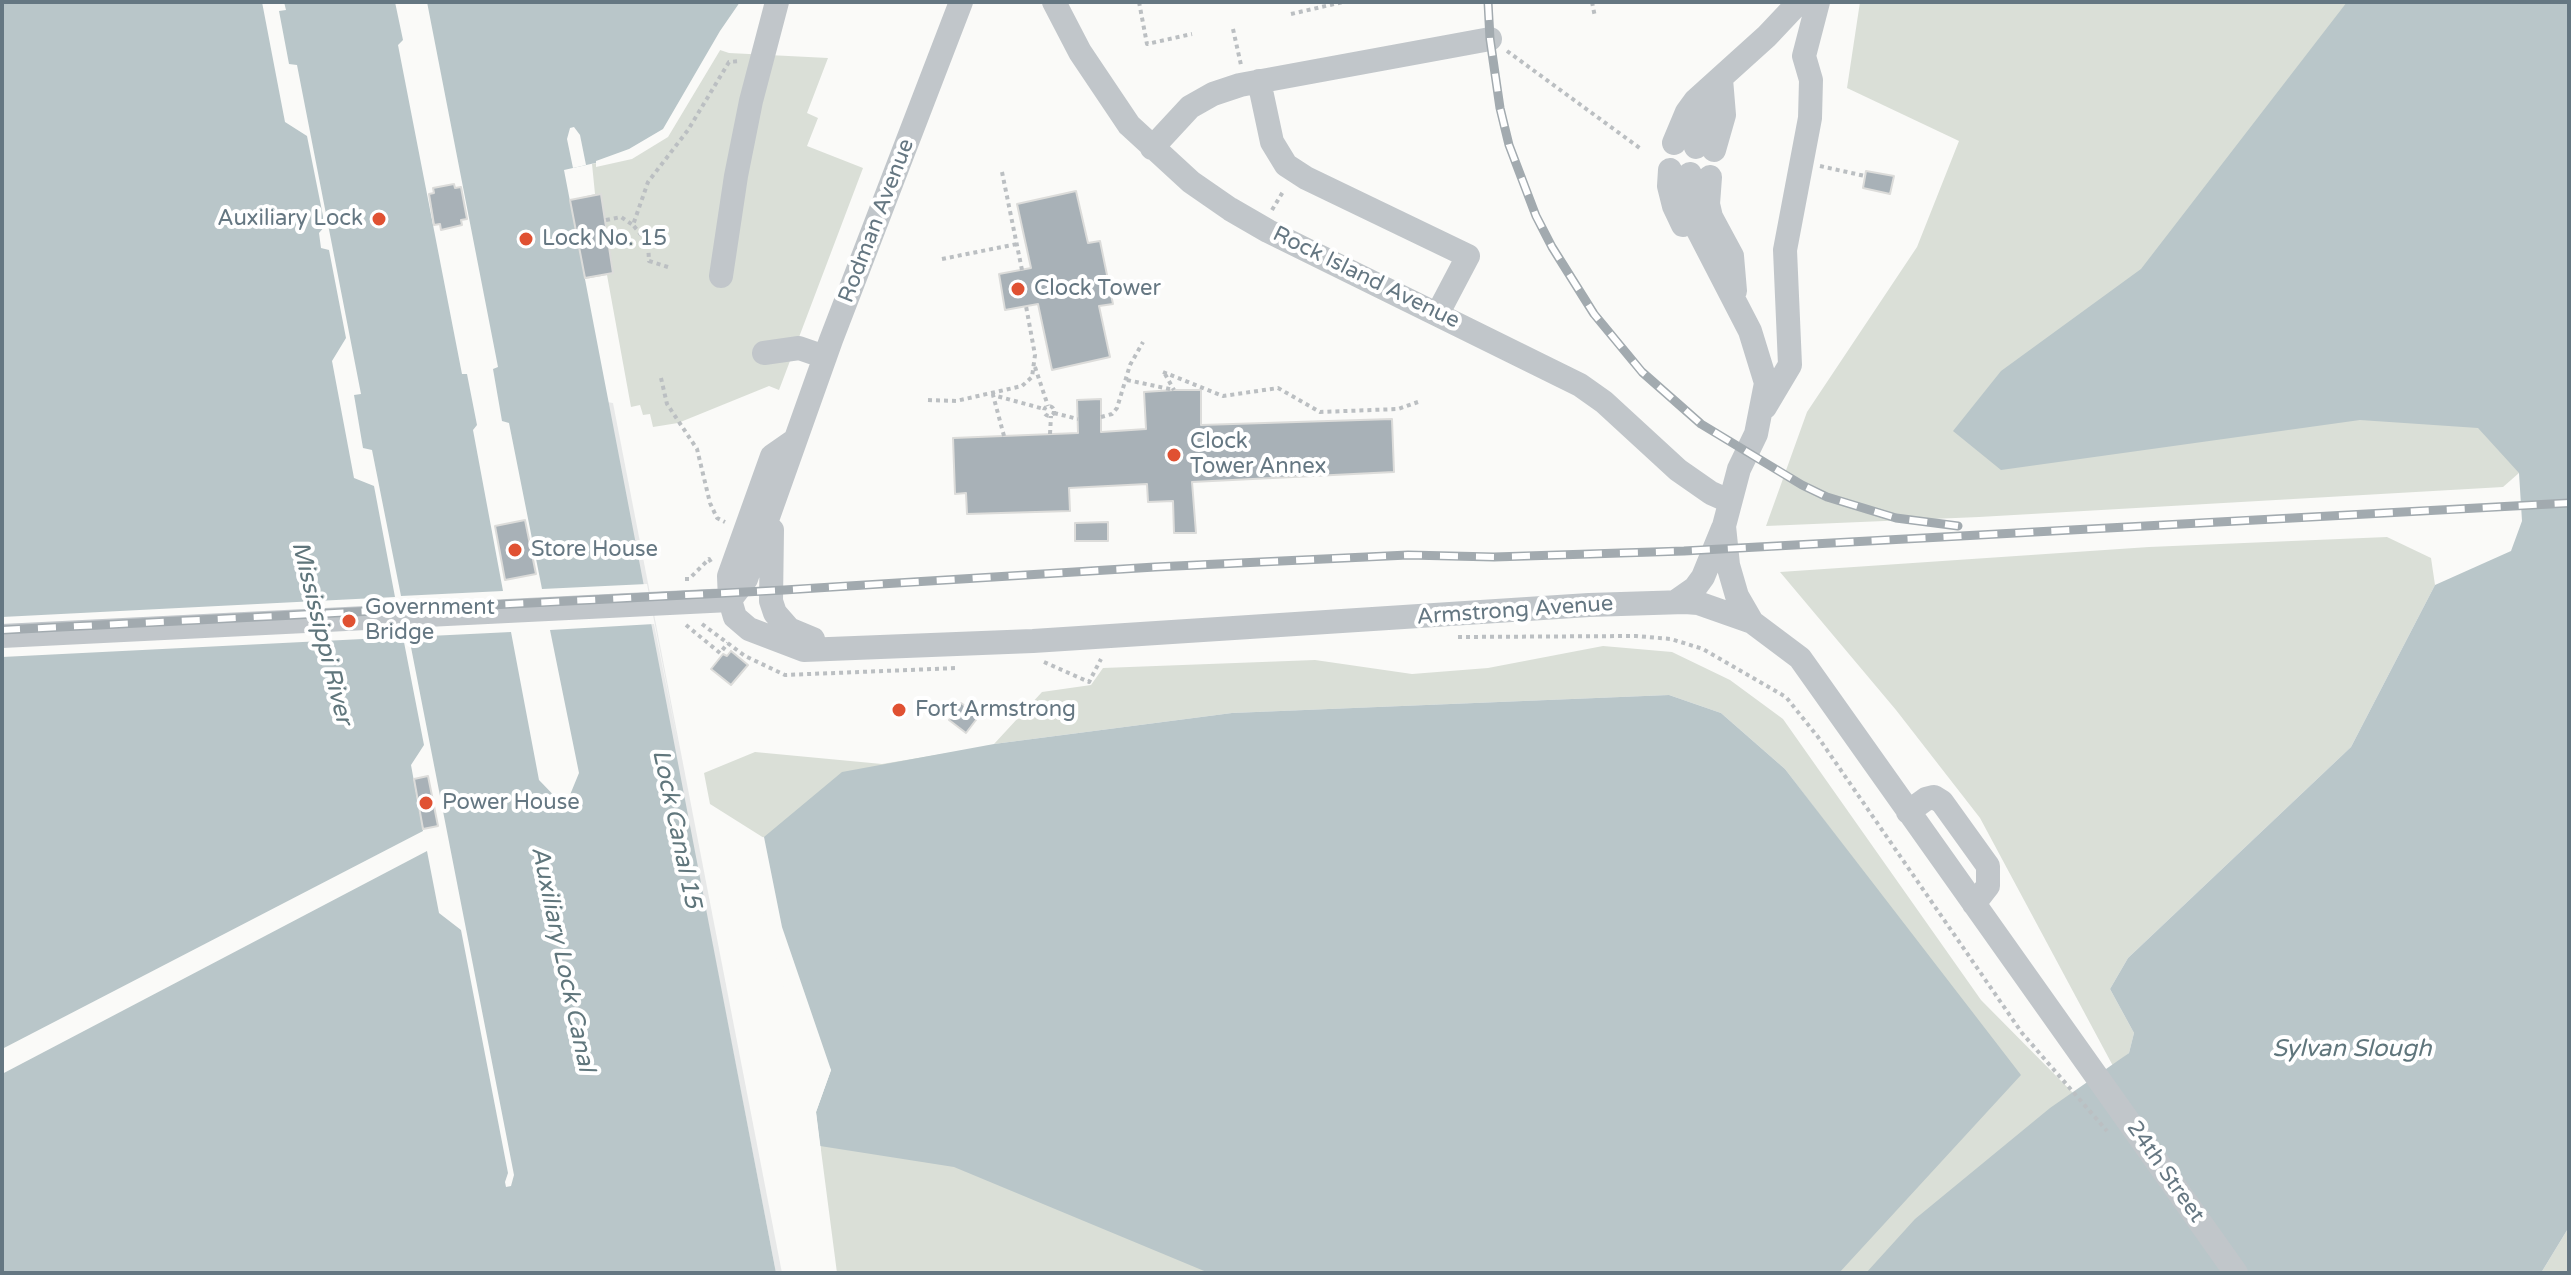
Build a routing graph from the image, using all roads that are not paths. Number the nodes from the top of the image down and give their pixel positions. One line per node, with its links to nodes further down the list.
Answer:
1 (777, 2): 10 (street)
2 (961, 2): 14 (street, Rodman Avenue)
3 (1054, 2): 9 (street, Rock Island Avenue)
4 (1799, 2): 7 (street)
5 (1818, 2): 15 (street)
6 (1490, 39): 8 (street)
7 (1721, 79): 7 (street)
8 (1259, 81): 9 (street); 12 (street)
9 (1152, 148): 12 (street, Rock Island Avenue)
10 (721, 276)
11 (1737, 309): 11 (street); 15 (street)
12 (1438, 313): 17 (street, Rock Island Avenue)
13 (764, 353): 14 (street)
14 (825, 357): 16 (street, Rodman Avenue)
15 (1761, 414): 17 (street)
16 (795, 440): 18 (street, Rodman Avenue); 20 (street, Rodman Avenue)
17 (1729, 501): 19 (street)
18 (773, 508): 20 (street, Rodman Avenue); 24 (street, Rodman Avenue)
19 (1724, 526): 21 (street); 22 (street)
20 (730, 600): 23 (street); 24 (street, Armstrong Avenue)
21 (1675, 602): 22 (street, Armstrong Avenue); 24 (street, Armstrong Avenue)
22 (1752, 622): 25 (street, Armstrong Avenue)
23 (2, 636)
24 (841, 650)
25 (1908, 812): 26 (street, Armstrong Avenue); 26 (street)
26 (1974, 904): 27 (street, Armstrong Avenue)
27 (2094, 1070): 28 (street, 24th Street)
28 (2236, 1273)

